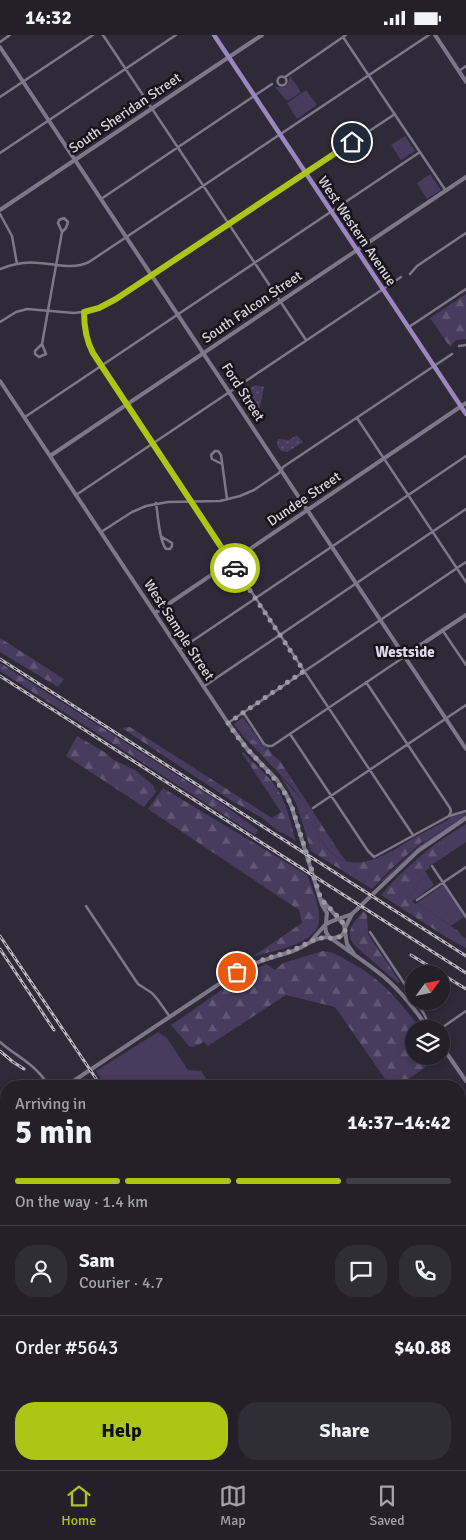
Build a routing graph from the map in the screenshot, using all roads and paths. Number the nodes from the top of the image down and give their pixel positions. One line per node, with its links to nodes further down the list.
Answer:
1 (10, 35): 10 (street)
2 (94, 35): 18 (street)
3 (103, 35): 14 (street)
4 (176, 35): 14 (street)
5 (214, 35): 12 (main road, West Western Avenue)
6 (262, 35): 12 (street, South Sheridan Street)
7 (429, 35): 16 (street)
8 (435, 35): 15 (street)
9 (344, 36): 16 (street); 17 (street)
10 (0, 42)
11 (0, 47): 18 (street, Ford Street)
12 (228, 57): 21 (main road, West Western Avenue); 23 (street, South Sheridan Street)
13 (466, 66): 15 (street)
14 (126, 69): 23 (street); 25 (street)
15 (458, 71): 19 (street)
16 (369, 75): 24 (street); 26 (street)
17 (285, 77)
18 (24, 82): 22 (street); 25 (street, Ford Street)
19 (466, 82)
20 (272, 84): 21 (street)
21 (254, 96): 26 (main road, West Western Avenue); 27 (street)
22 (0, 97)
23 (152, 109): 27 (street); 30 (street, South Sheridan Street)
24 (395, 114): 29 (street); 31 (street)
25 (49, 120): 28 (street); 30 (street, Ford Street)
26 (280, 135): 31 (main road, West Western Avenue); 33 (street)
27 (178, 147): 33 (street); 35 (street)
28 (0, 153)
29 (420, 153): 34 (street); 37 (street)
30 (75, 160): 35 (street, Ford Street); 36 (street, South Sheridan Street)
31 (306, 173): 37 (main road, West Western Avenue); 38 (street)
32 (466, 177): 34 (street, South Falcon Street)
33 (203, 186): 38 (street); 41 (street)
34 (446, 191): 42 (street, South Falcon Street)
35 (101, 199): 41 (street, Ford Street)
36 (0, 212): 44 (street)
37 (331, 212): 42 (main road, West Western Avenue); 43 (street)
38 (228, 225): 43 (street); 48 (street)
39 (62, 232): 39 (street); 45 (street)
40 (466, 233): 47 (street)
41 (126, 237): 45 (street); 48 (street, Ford Street)
42 (357, 251): 50 (main road, West Western Avenue); 52 (street, South Falcon Street)
43 (254, 263): 52 (street); 55 (street)
44 (17, 264): 45 (street); 46 (street)
45 (56, 265): 53 (street)
46 (0, 269)
47 (410, 274)
48 (152, 276): 54 (street); 55 (street, Ford Street)
49 (401, 277): 50 (street)
50 (383, 289): 57 (main road, West Western Avenue); 58 (street)
51 (466, 289): 57 (street)
52 (280, 302): 58 (street); 62 (street, South Falcon Street)
53 (48, 311): 54 (street); 56 (street); 59 (street)
54 (84, 312): 64 (street)
55 (178, 315): 62 (street, Ford Street); 64 (street)
56 (0, 322)
57 (408, 328): 65 (main road, West Western Avenue)
58 (306, 341): 67 (street)
59 (42, 344): 59 (street)
60 (466, 345): 61 (street)
61 (459, 346)
62 (204, 353): 67 (street, Ford Street); 69 (street, South Falcon Street)
63 (452, 354): 65 (street)
64 (101, 366): 69 (street); 72 (street)
65 (434, 366): 70 (main road, West Western Avenue); 73 (street)
66 (0, 381): 72 (street, West Sample Street)
67 (229, 392): 74 (street); 79 (street, Ford Street)
68 (466, 403): 70 (street, Dundee Street)
69 (127, 405): 74 (street); 75 (street, South Falcon Street)
70 (461, 406): 71 (main road, West Western Avenue); 77 (street, Dundee Street)
71 (466, 414)
72 (24, 417): 75 (street, West Sample Street)
73 (357, 418): 77 (street); 79 (street)
74 (153, 443): 80 (street); 83 (street)
75 (50, 456): 80 (street, West Sample Street)
76 (466, 456): 81 (street)
77 (384, 458): 81 (street); 86 (street, Dundee Street)
78 (222, 464): 78 (street); 82 (street)
79 (281, 470): 82 (street); 86 (street, Ford Street)
80 (76, 495): 88 (street, West Sample Street)
81 (408, 495): 87 (street); 90 (street)
82 (227, 499): 83 (street)
83 (191, 502): 84 (street); 91 (street)
84 (156, 503): 88 (street); 89 (street)
85 (466, 509): 87 (street)
86 (308, 510): 90 (street, Ford Street); 91 (street, Dundee Street)
87 (432, 531): 93 (street); 95 (street)
88 (101, 532): 97 (street, West Sample Street)
89 (162, 537): 89 (street)
90 (332, 547): 95 (street, Ford Street); 96 (street)
91 (231, 561): 96 (street); 97 (street, Dundee Street)
92 (466, 562): 93 (street)
93 (457, 568): 94 (street); 99 (street)
94 (466, 582)
95 (356, 583): 99 (street, Ford Street); 101 (street)
96 (256, 598): 101 (street); 102 (street)
97 (155, 613): 102 (street, West Sample Street)
98 (466, 615): 100 (street)
99 (380, 620): 103 (street, Ford Street); 105 (street)
100 (443, 630): 103 (street); 104 (street)
101 (280, 635): 105 (street); 107 (street)
102 (179, 650): 107 (street, West Sample Street)
103 (404, 656): 106 (street); 111 (street, Ford Street)
104 (466, 665)
105 (304, 671): 109 (street); 110 (street)
106 (366, 682): 109 (street); 114 (street)
107 (203, 687): 112 (street, West Sample Street)
108 (466, 705): 111 (street)
109 (328, 708): 113 (street); 116 (street)
110 (243, 712): 112 (street); 113 (street)
111 (446, 718): 114 (street); 115 (street, Ford Street)
112 (228, 723): 128 (street, West Sample Street)
113 (290, 734): 117 (street)
114 (408, 744): 116 (street); 119 (street)
115 (466, 749)
116 (369, 770): 117 (street); 124 (street)
117 (331, 796): 118 (street); 124 (street)
118 (313, 808)
119 (450, 808): 121 (street); 122 (street)
120 (466, 811): 121 (street)
121 (458, 813): 122 (street)
122 (449, 816): 124 (street)
123 (466, 818): 131 (street)
124 (413, 835)
125 (432, 866): 127 (street)
126 (466, 867): 127 (street)
127 (443, 882): 129 (street); 132 (street)
128 (321, 899): 133 (street, West Sample Street); 134 (street, West Sample Street)
129 (417, 900)
130 (86, 906): 142 (street)
131 (352, 914): 133 (street); 135 (street)
132 (466, 917)
133 (340, 920): 134 (street); 135 (street)
134 (326, 924): 137 (street); 138 (street)
135 (345, 930): 137 (street); 139 (street)
136 (370, 932): 140 (street)
137 (330, 938): 138 (street); 139 (street)
138 (311, 941): 142 (street)
139 (354, 954): 143 (street)
140 (405, 984)
141 (466, 1011): 144 (street)
142 (170, 1017): 149 (street)
143 (423, 1020)
144 (450, 1022)
145 (0, 1042): 148 (street)
146 (450, 1056): 147 (street)
147 (463, 1072)
148 (45, 1080)
149 (75, 1080)

